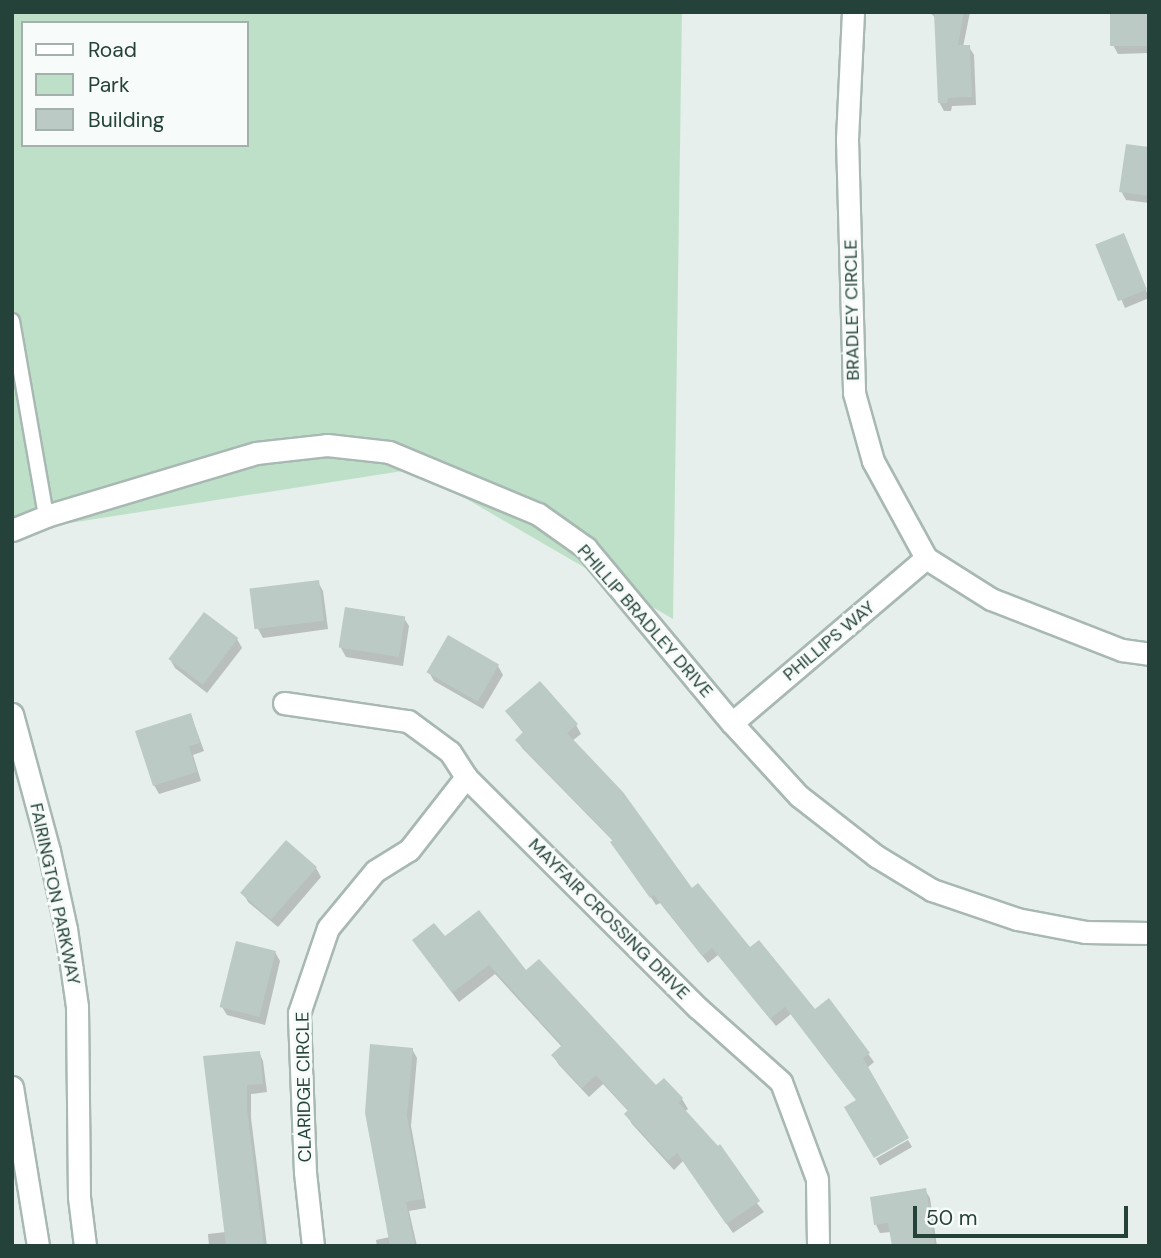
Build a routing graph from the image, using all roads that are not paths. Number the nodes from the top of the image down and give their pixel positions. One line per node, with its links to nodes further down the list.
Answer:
1 (853, 12): 5 (street, BRADLEY CIRCLE)
2 (12, 321): 3 (lane)
3 (46, 516): 4 (street, PHILLIP BRADLEY DRIVE); 9 (street, PHILLIP BRADLEY DRIVE)
4 (12, 530)
5 (926, 558): 6 (street, BRADLEY CIRCLE); 9 (street, PHILLIPS WAY)
6 (1149, 654)
7 (284, 703): 10 (street, MAYFAIR CROSSING DRIVE)
8 (12, 713): 14 (street, FAIRINGTON PARKWAY)
9 (733, 723): 11 (street, PHILLIP BRADLEY DRIVE)
10 (466, 777): 15 (street, CLARIDGE CIRCLE); 16 (street, MAYFAIR CROSSING DRIVE)
11 (1149, 933)
12 (12, 1087): 13 (street)
13 (37, 1246)
14 (85, 1246)
15 (313, 1246)
16 (818, 1246)

